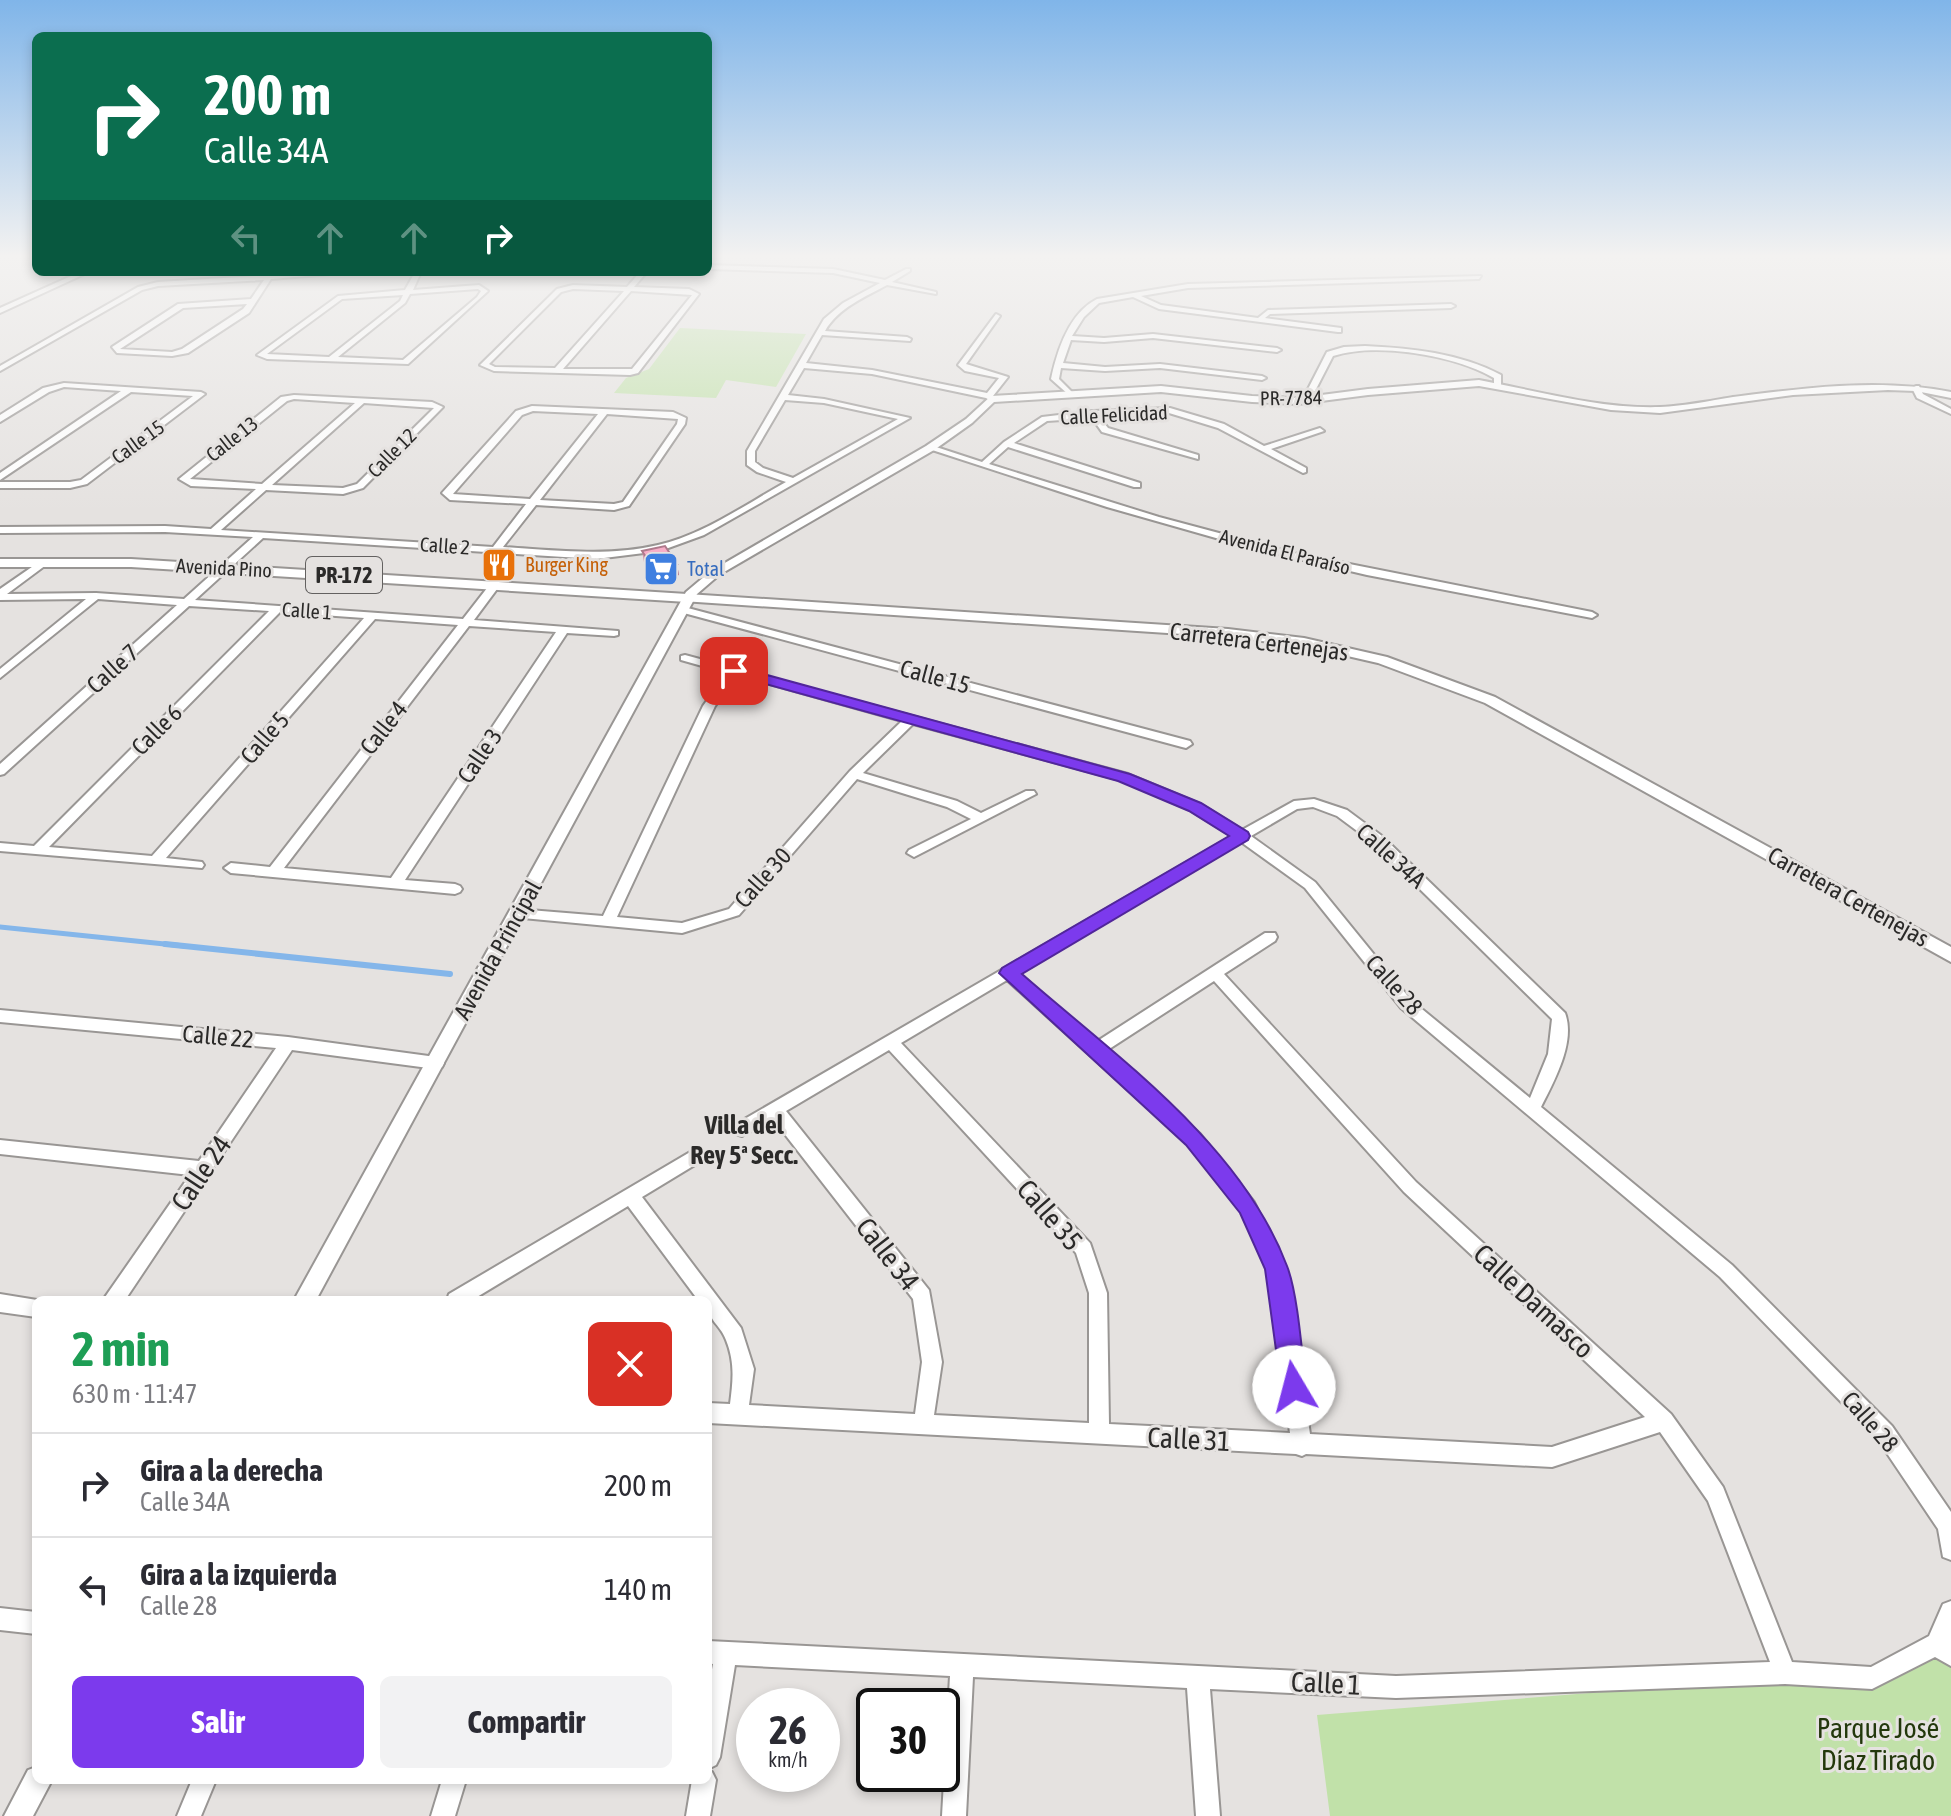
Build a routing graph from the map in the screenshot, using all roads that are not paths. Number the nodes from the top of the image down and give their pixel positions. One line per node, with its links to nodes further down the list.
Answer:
1 (45, 343): 18 (street)
2 (123, 343): 3 (street)
3 (198, 343)
4 (278, 343): 15 (street)
5 (352, 343): 15 (street)
6 (427, 343): 15 (street)
7 (506, 343): 19 (street)
8 (582, 343): 19 (street)
9 (657, 343): 19 (street)
10 (813, 343): 16 (street)
11 (977, 343): 28 (street)
12 (1068, 343): 17 (street)
13 (1213, 343): 14 (street)
14 (1277, 350)
15 (330, 360)
16 (800, 365): 27 (street); 28 (street)
17 (1057, 365): 20 (street); 25 (street)
18 (0, 369)
19 (557, 371)
20 (1262, 378)
21 (1497, 385): 22 (street, PR-7784 / PR-7784); 24 (street); 25 (street, PR-7784 / PR-7784)
22 (1916, 388): 26 (street, PR-7784 / PR-7784); 31 (street)
23 (131, 389): 33 (street); 41 (street); 43 (street, Calle 15)
24 (1311, 391)
25 (1069, 393): 28 (street, PR-7784 / PR-7784)
26 (1951, 395)
27 (782, 397): 42 (street); 42 (street, Calle 2)
28 (990, 398): 36 (street)
29 (363, 400): 45 (street); 45 (street, Calle 12); 45 (street, Calle 13)
30 (604, 412): 46 (street); 46 (street); 46 (street)
31 (1951, 412)
32 (1093, 414): 35 (street, Calle Felicidad); 37 (street, Calle Felicidad); 38 (street)
33 (0, 419)
34 (1320, 431): 37 (street)
35 (1007, 444): 39 (street, Calle Felicidad); 44 (street)
36 (930, 448): 39 (street); 58 (street)
37 (1263, 449): 40 (street, Calle Felicidad)
38 (1195, 457)
39 (983, 465): 61 (street, Avenida El Paraíso)
40 (1303, 470)
41 (0, 477)
42 (793, 481): 50 (street, Calle 2)
43 (0, 485)
44 (1137, 485)
45 (265, 487): 48 (street)
46 (533, 503): 50 (street)
47 (0, 530): 48 (street, Calle 2)
48 (214, 531): 49 (street, Calle 2)
49 (261, 535): 50 (street, Calle 2); 53 (street, Calle 7)
50 (496, 549)
51 (0, 563): 52 (main road, Avenida Pino / PR-172)
52 (42, 563): 53 (main road, Avenida Pino / PR-172); 55 (street)
53 (227, 568): 54 (main road, Avenida Pino / PR-172); 57 (street, Calle 7)
54 (495, 585): 58 (main road, Avenida Pino / PR-172); 62 (street, Calle 4)
55 (0, 596): 56 (street, Calle 1)
56 (96, 596): 57 (street, Calle 1); 67 (street)
57 (186, 602): 59 (street, Calle 1); 70 (street, Calle 7)
58 (686, 604): 69 (street, Calle 15); 84 (street, Avenida Principal); 87 (main road, Carretera Certenejas / PR-172)
59 (277, 609): 60 (street, Calle 1); 76 (street, Calle 6)
60 (373, 615): 62 (street, Calle 1); 78 (street, Calle 5)
61 (1592, 615)
62 (467, 621): 63 (street, Calle 1); 81 (street, Calle 4)
63 (564, 629): 64 (street, Calle 1); 82 (street, Calle 3)
64 (614, 633)
65 (685, 658): 66 (street, Calle 28)
66 (734, 671): 68 (street, Calle 28); 85 (street)
67 (0, 675)
68 (911, 719): 71 (street, Calle 30); 74 (street, Calle 28)
69 (1186, 744)
70 (0, 771)
71 (854, 774): 73 (street); 85 (street, Calle 30)
72 (1030, 794): 73 (street)
73 (980, 818): 77 (street)
74 (1242, 836): 88 (street, Calle 34A); 95 (street, Calle 28); 95 (street, Calle 34A)
75 (0, 847): 76 (street)
76 (37, 851): 78 (street)
77 (914, 853)
78 (156, 861): 79 (street)
79 (197, 865)
80 (231, 868): 81 (street)
81 (274, 872): 82 (street)
82 (396, 882): 83 (street)
83 (455, 889)
84 (517, 914): 85 (street, Calle 30); 94 (street, Avenida Principal)
85 (608, 921)
86 (1270, 937): 89 (street)
87 (1951, 955)
88 (1009, 973): 92 (street, Calle 34A); 93 (street)
89 (1216, 974): 93 (street); 111 (street, Calle Damasco)
90 (0, 1016): 91 (street, Calle 22)
91 (288, 1043): 94 (street, Calle 22); 100 (street, Calle 24)
92 (892, 1043): 96 (street, Calle 34A); 113 (street, Calle 35)
93 (1096, 1050): 114 (street)
94 (436, 1063): 103 (street, Avenida Principal)
95 (1532, 1109): 115 (street, Calle 28)
96 (776, 1110): 97 (street, Calle 34A); 112 (street, Calle 34)
97 (742, 1129)
98 (0, 1147): 100 (street)
99 (697, 1155): 101 (street)
100 (204, 1169): 102 (street, Calle 24)
101 (630, 1195): 104 (street); 105 (street)
102 (118, 1296)
103 (307, 1296)
104 (463, 1296)
105 (706, 1296)
106 (0, 1303): 108 (street)
107 (712, 1305): 110 (street)
108 (32, 1307)
109 (712, 1413): 110 (street, Calle 31)
110 (738, 1415): 112 (street, Calle 31)
111 (1664, 1421): 114 (street, Calle 31); 122 (street, Calle Damasco)
112 (923, 1424): 113 (street, Calle 31)
113 (1099, 1434): 114 (street, Calle 31)
114 (1302, 1446)
115 (1951, 1549)
116 (1951, 1612): 119 (street)
117 (0, 1619): 118 (street)
118 (32, 1623)
119 (1944, 1650): 122 (street, Calle 1)
120 (717, 1653): 121 (street, Calle 1); 124 (street)
121 (962, 1665): 123 (street, Calle 1); 133 (street)
122 (1785, 1673): 123 (street, Calle 1)
123 (1198, 1677): 134 (street)
124 (712, 1711)
125 (36, 1784): 129 (street)
126 (202, 1784): 130 (street)
127 (453, 1784): 131 (street)
128 (703, 1784): 132 (street)
129 (18, 1816)
130 (189, 1816)
131 (443, 1816)
132 (698, 1816)
133 (954, 1816)
134 (1208, 1816)

